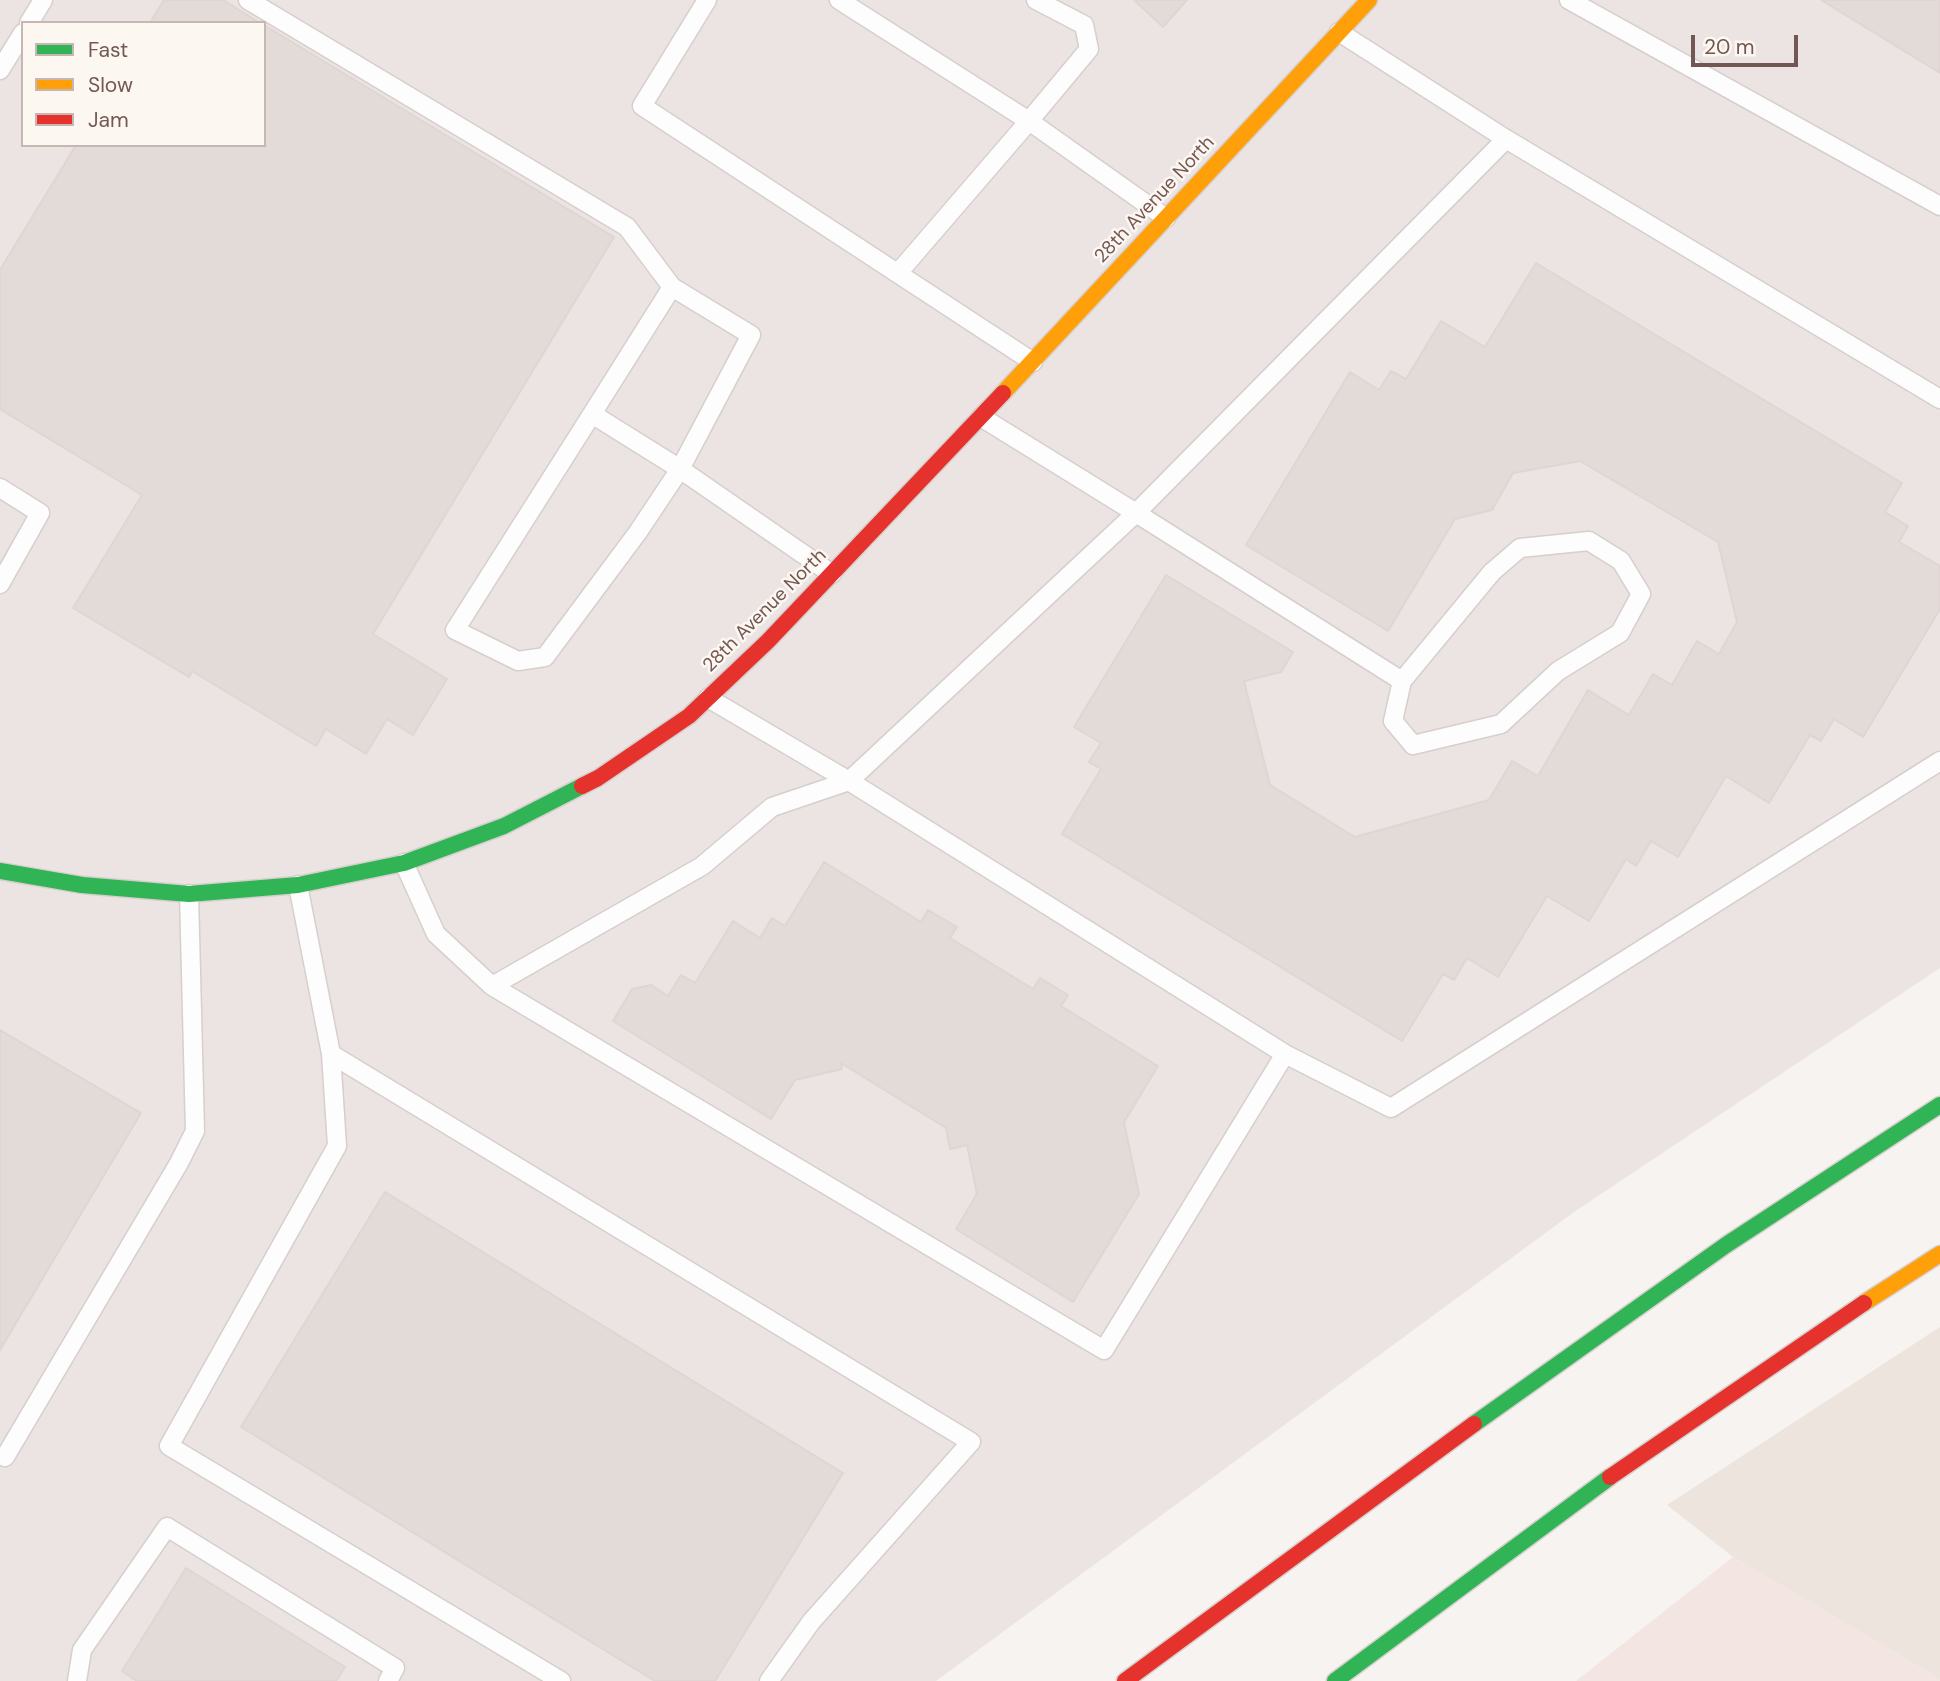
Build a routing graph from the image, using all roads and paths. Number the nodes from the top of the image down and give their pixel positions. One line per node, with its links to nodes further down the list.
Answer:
1 (43, 0): 8 (lane)
2 (248, 0): 17 (lane)
3 (707, 0): 16 (lane)
4 (839, 0): 12 (lane)
5 (1036, 0): 12 (lane)
6 (1369, 0): 9 (street, 28th Avenue North)
7 (1569, 0): 14 (lane)
8 (30, 21)
9 (1339, 32): 13 (lane); 15 (street, 28th Avenue North)
10 (21, 36): 11 (lane)
11 (0, 70)
12 (1029, 121): 15 (lane); 16 (lane)
13 (1506, 139): 19 (lane); 24 (lane)
14 (1940, 206)
15 (1166, 218): 18 (street, 28th Avenue North)
16 (898, 273): 18 (lane)
17 (672, 287): 20 (lane); 22 (lane)
18 (1033, 362): 21 (street, 28th Avenue North)
19 (1940, 399)
20 (592, 414): 22 (lane); 22 (lane)
21 (981, 417): 24 (lane); 25 (street, 28th Avenue North)
22 (680, 469): 25 (lane)
23 (0, 488): 26 (lane)
24 (1136, 513): 27 (lane); 30 (lane)
25 (832, 574): 28 (street, 28th Avenue North)
26 (0, 584)
27 (1402, 681): 27 (lane)
28 (708, 698): 30 (lane); 31 (street, 28th Avenue North)
29 (1940, 761): 37 (lane)
30 (849, 781): 35 (lane); 37 (lane)
31 (404, 863): 33 (street, 28th Avenue North); 35 (lane)
32 (0, 871): 34 (street, 28th Avenue North)
33 (298, 885): 34 (street, 28th Avenue North); 36 (lane)
34 (189, 894): 40 (lane)
35 (492, 986): 37 (lane)
36 (331, 1054): 43 (lane); 44 (lane)
37 (1285, 1054)
38 (1940, 1105): 45 (street)
39 (1940, 1254): 46 (street)
40 (5, 1457)
41 (77, 1681): 42 (lane)
42 (388, 1681)
43 (561, 1681)
44 (769, 1681)
45 (1125, 1681)
46 (1335, 1681)

